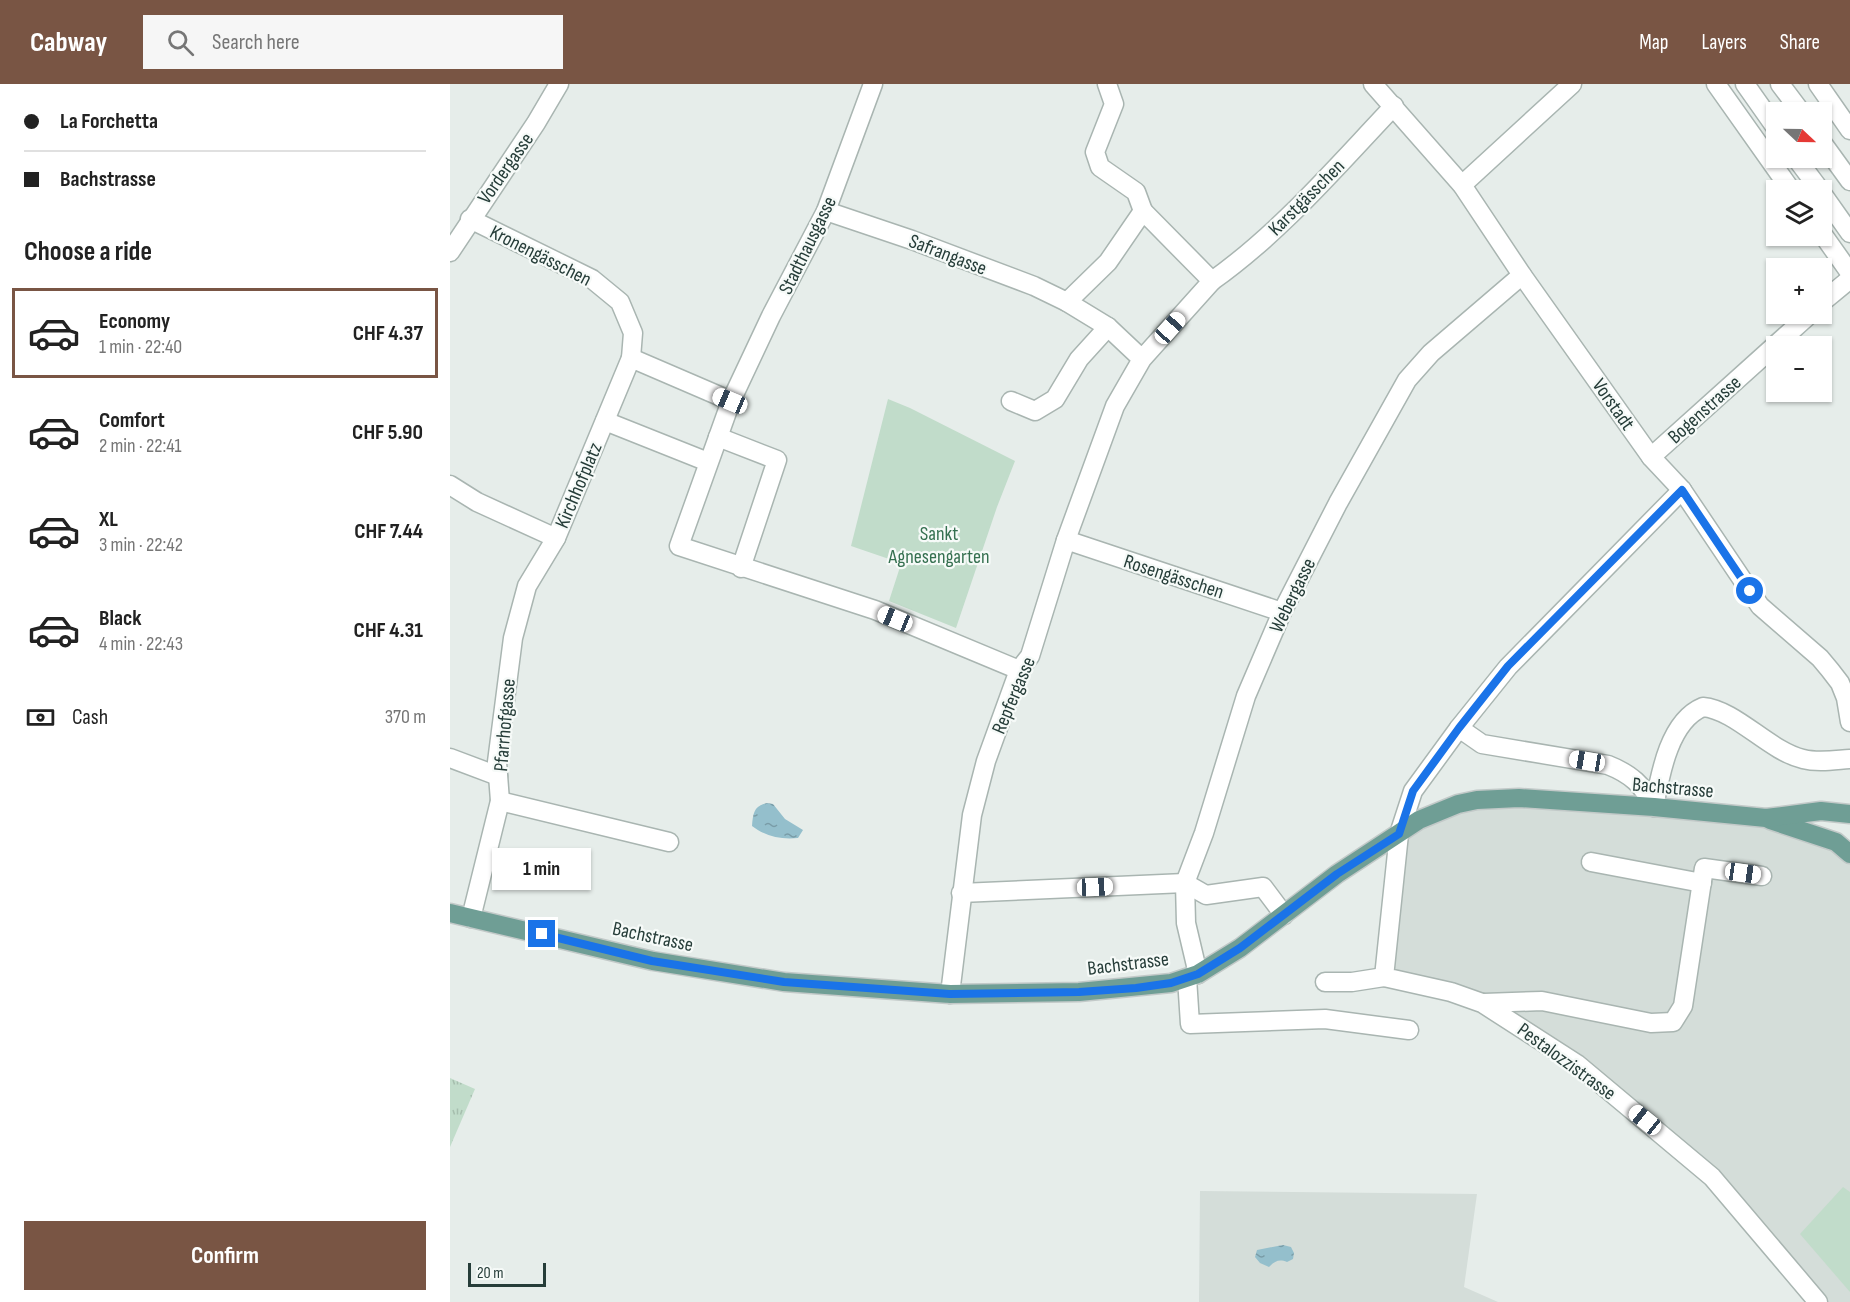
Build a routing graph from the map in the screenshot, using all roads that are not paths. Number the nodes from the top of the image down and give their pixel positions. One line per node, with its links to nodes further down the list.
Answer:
1 (559, 84): 21 (street, Vordergasse)
2 (873, 84): 19 (street, Stadthausgasse)
3 (1107, 84): 20 (street)
4 (1373, 84): 11 (street, Vorstadt)
5 (1572, 84): 17 (street)
6 (1716, 84): 15 (street)
7 (1744, 84): 12 (street)
8 (1780, 84): 10 (street)
9 (1818, 84): 13 (street)
10 (1794, 102)
11 (1394, 106): 17 (street, Vorstadt); 28 (street, Karstgässchen)
12 (1766, 114)
13 (1850, 130)
14 (1832, 157): 16 (street)
15 (1784, 180)
16 (1850, 182)
17 (1462, 185): 26 (street, Vorstadt)
18 (1832, 208): 22 (street)
19 (826, 211): 30 (street, Safrangasse); 35 (street, Stadthausgasse)
20 (1143, 211): 28 (street); 30 (street)
21 (460, 226): 24 (street, Vordergasse); 33 (street, Kronengässchen)
22 (1850, 233)
23 (1831, 246): 25 (street)
24 (450, 252)
25 (1850, 273)
26 (1522, 275): 39 (street, Vorstadt); 46 (street, Webergasse)
27 (1850, 279): 29 (street)
28 (1212, 281): 34 (street, Karstgässchen)
29 (1832, 294)
30 (1067, 302): 32 (street, Safrangasse)
31 (1799, 324): 39 (street, Bogenstrasse)
32 (1108, 327): 34 (street, Safrangasse); 36 (street)
33 (631, 358): 35 (street); 37 (street, Kirchhofplatz)
34 (1142, 359): 44 (street, Repfergasse)
35 (730, 401): 38 (street)
36 (1011, 401)
37 (604, 421): 40 (street, Kirchhofplatz); 43 (street, Kirchhofplatz)
38 (718, 437): 40 (street); 45 (street)
39 (1651, 457): 42 (street, Vorstadt)
40 (708, 462): 45 (street)
41 (450, 485): 43 (street, Kirchhofplatz)
42 (1682, 490): 48 (street, Vorstadt); 50 (street)
43 (556, 538): 53 (street, Pfarrhofgasse)
44 (1066, 540): 46 (street, Rosengässchen); 47 (street, Repfergasse)
45 (741, 568): 47 (street)
46 (1282, 612): 64 (street, Webergasse)
47 (1019, 670): 65 (street, Repfergasse)
48 (1845, 686): 49 (street, Vorstadt)
49 (1850, 722)
50 (1459, 728): 55 (street); 58 (street)
51 (450, 758): 53 (street)
52 (1850, 759): 55 (street)
53 (498, 776): 54 (street, Pfarrhofgasse)
54 (500, 801): 59 (street); 68 (street, Pfarrhofgasse)
55 (1654, 807): 57 (main road, Bachstrasse); 58 (main road, Bachstrasse)
56 (1847, 812): 57 (main road, Bachstrasse)
57 (1766, 818): 60 (main road, Bachstrasse)
58 (1399, 834): 67 (main road, Bachstrasse); 70 (street)
59 (669, 843)
60 (1845, 846)
61 (1591, 862): 63 (street)
62 (1762, 876): 63 (street)
63 (1702, 882): 73 (street)
64 (1185, 883): 65 (street); 67 (street); 69 (street, Webergasse)
65 (961, 893): 72 (street, Repfergasse)
66 (450, 913): 68 (main road, Bachstrasse)
67 (1284, 915): 69 (main road, Bachstrasse)
68 (471, 918): 72 (main road, Bachstrasse)
69 (1192, 976): 72 (main road, Bachstrasse); 74 (street, Webergasse)
70 (1384, 977): 71 (street); 73 (street, Pestalozzistrasse)
71 (1325, 982)
72 (950, 994)
73 (1482, 1003): 75 (street, Pestalozzistrasse)
74 (1409, 1030)
75 (1818, 1302)

